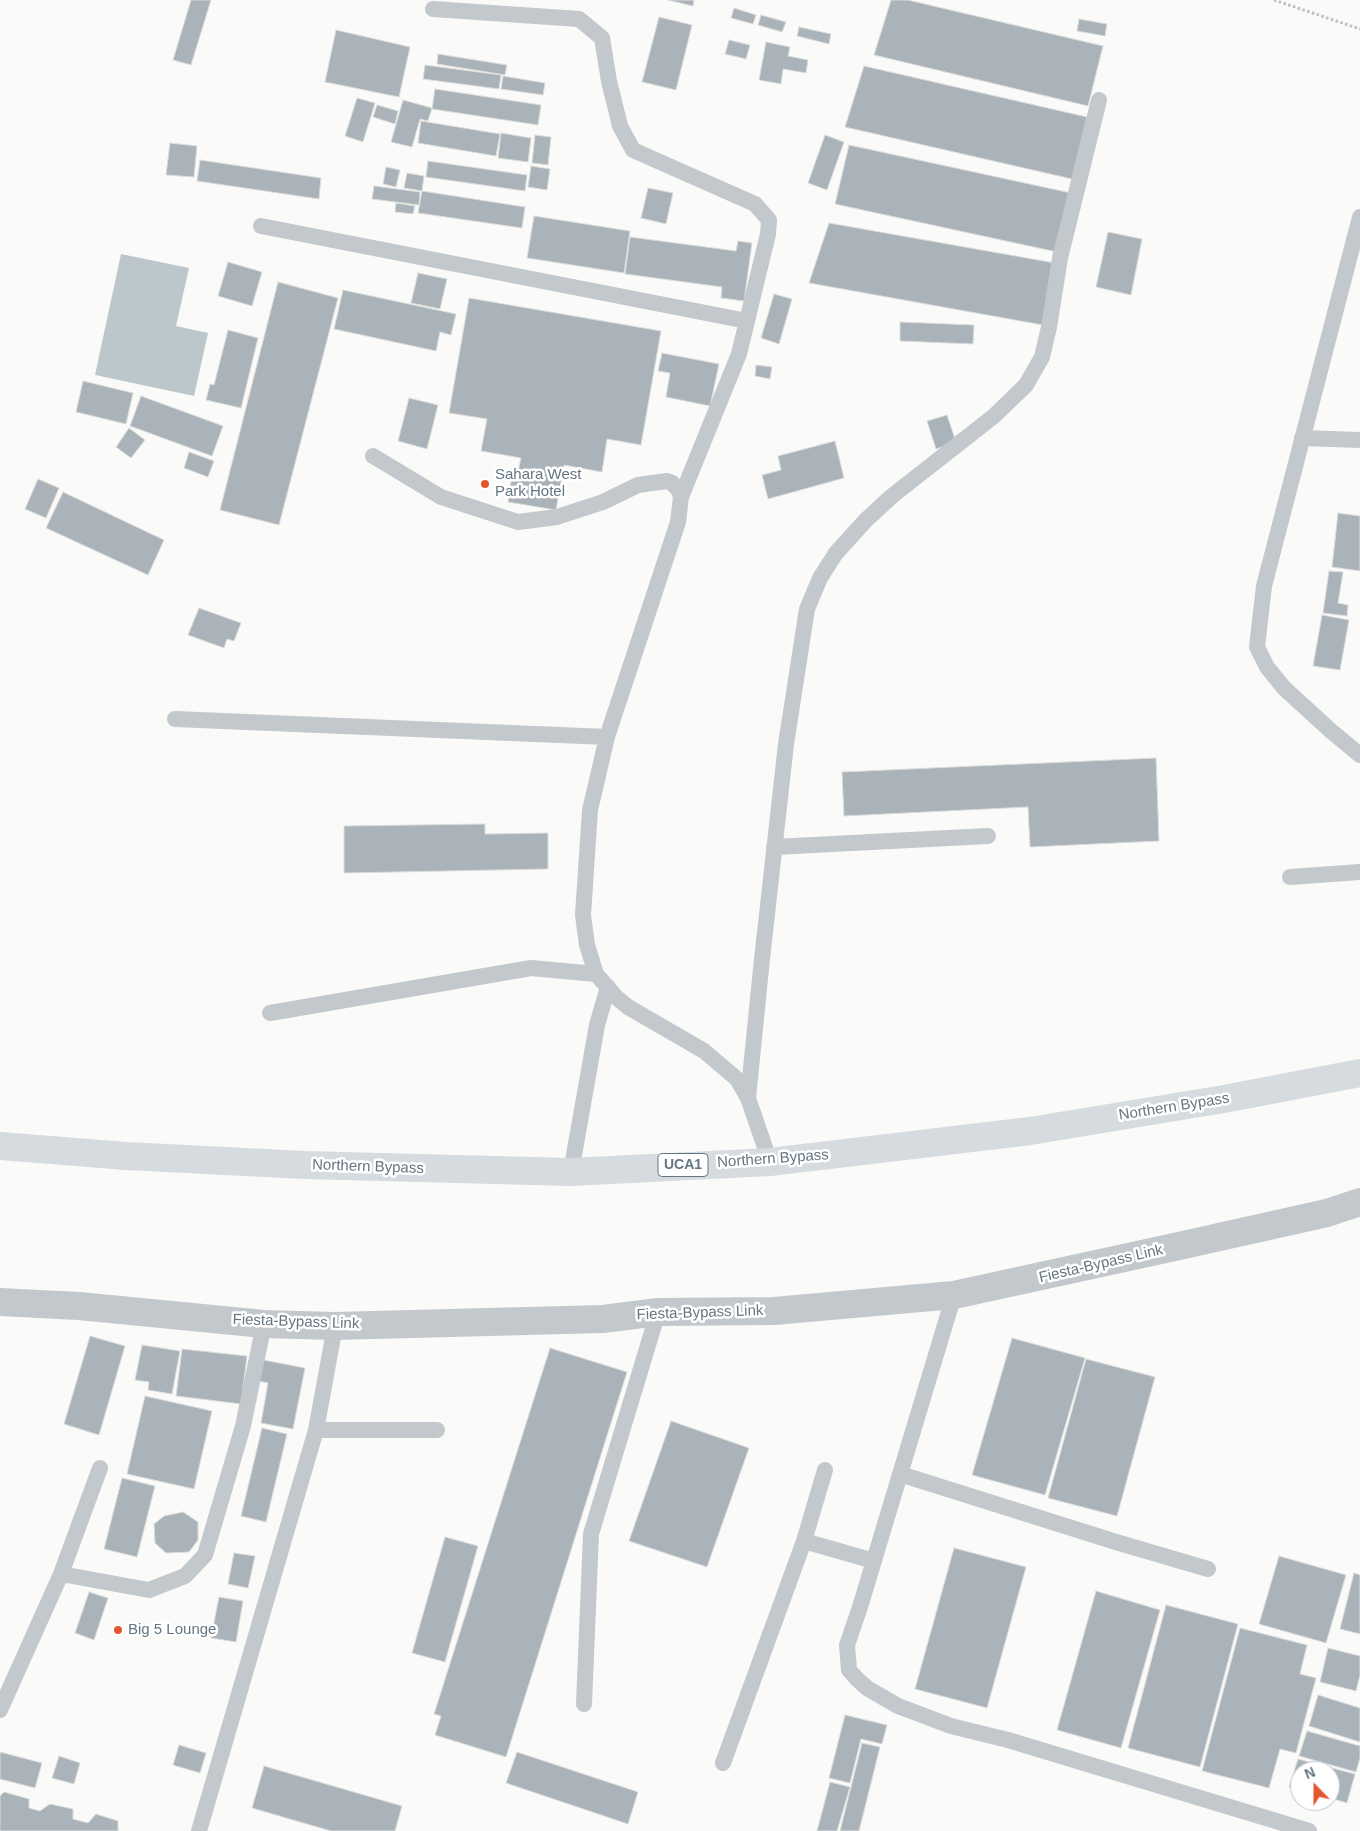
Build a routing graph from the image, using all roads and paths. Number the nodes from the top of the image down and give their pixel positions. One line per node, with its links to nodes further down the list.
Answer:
1 (1274, 0): 3 (path)
2 (433, 10): 7 (lane)
3 (1360, 29)
4 (1099, 100): 16 (lane)
5 (1360, 217): 8 (lane)
6 (261, 226): 7 (lane)
7 (747, 321): 11 (lane)
8 (1302, 438): 9 (lane); 14 (lane)
9 (1360, 440)
10 (373, 456): 11 (lane)
11 (681, 497): 13 (lane)
12 (175, 719): 13 (lane)
13 (607, 737): 19 (lane)
14 (1360, 755)
15 (988, 836): 16 (lane)
16 (774, 847): 23 (lane)
17 (1360, 872): 18 (lane)
18 (1290, 877)
19 (596, 974): 20 (lane); 21 (lane)
20 (608, 987): 23 (lane); 26 (lane)
21 (270, 1013)
22 (1360, 1073): 25 (main road, Northern Bypass / UCA1)
23 (748, 1098): 25 (lane)
24 (0, 1146): 26 (main road, Northern Bypass / UCA1)
25 (770, 1162): 26 (main road, Northern Bypass / UCA1)
26 (571, 1172)
27 (1360, 1202): 28 (street, Fiesta-Bypass Link)
28 (954, 1295): 30 (street, Fiesta-Bypass Link); 37 (lane)
29 (0, 1302): 31 (street, Fiesta-Bypass Link)
30 (658, 1312): 32 (street, Fiesta-Bypass Link); 42 (lane)
31 (264, 1324): 32 (street, Fiesta-Bypass Link); 41 (lane)
32 (335, 1326): 33 (lane)
33 (316, 1430): 34 (lane); 46 (lane)
34 (437, 1430)
35 (100, 1468): 41 (lane)
36 (825, 1470): 38 (lane)
37 (900, 1474): 39 (lane); 40 (lane)
38 (804, 1541): 39 (lane); 44 (lane)
39 (874, 1561): 45 (lane)
40 (1208, 1569)
41 (61, 1574): 43 (lane)
42 (584, 1704)
43 (0, 1710)
44 (723, 1763)
45 (1290, 1828): 47 (lane)
46 (199, 1831)
47 (1309, 1831)

